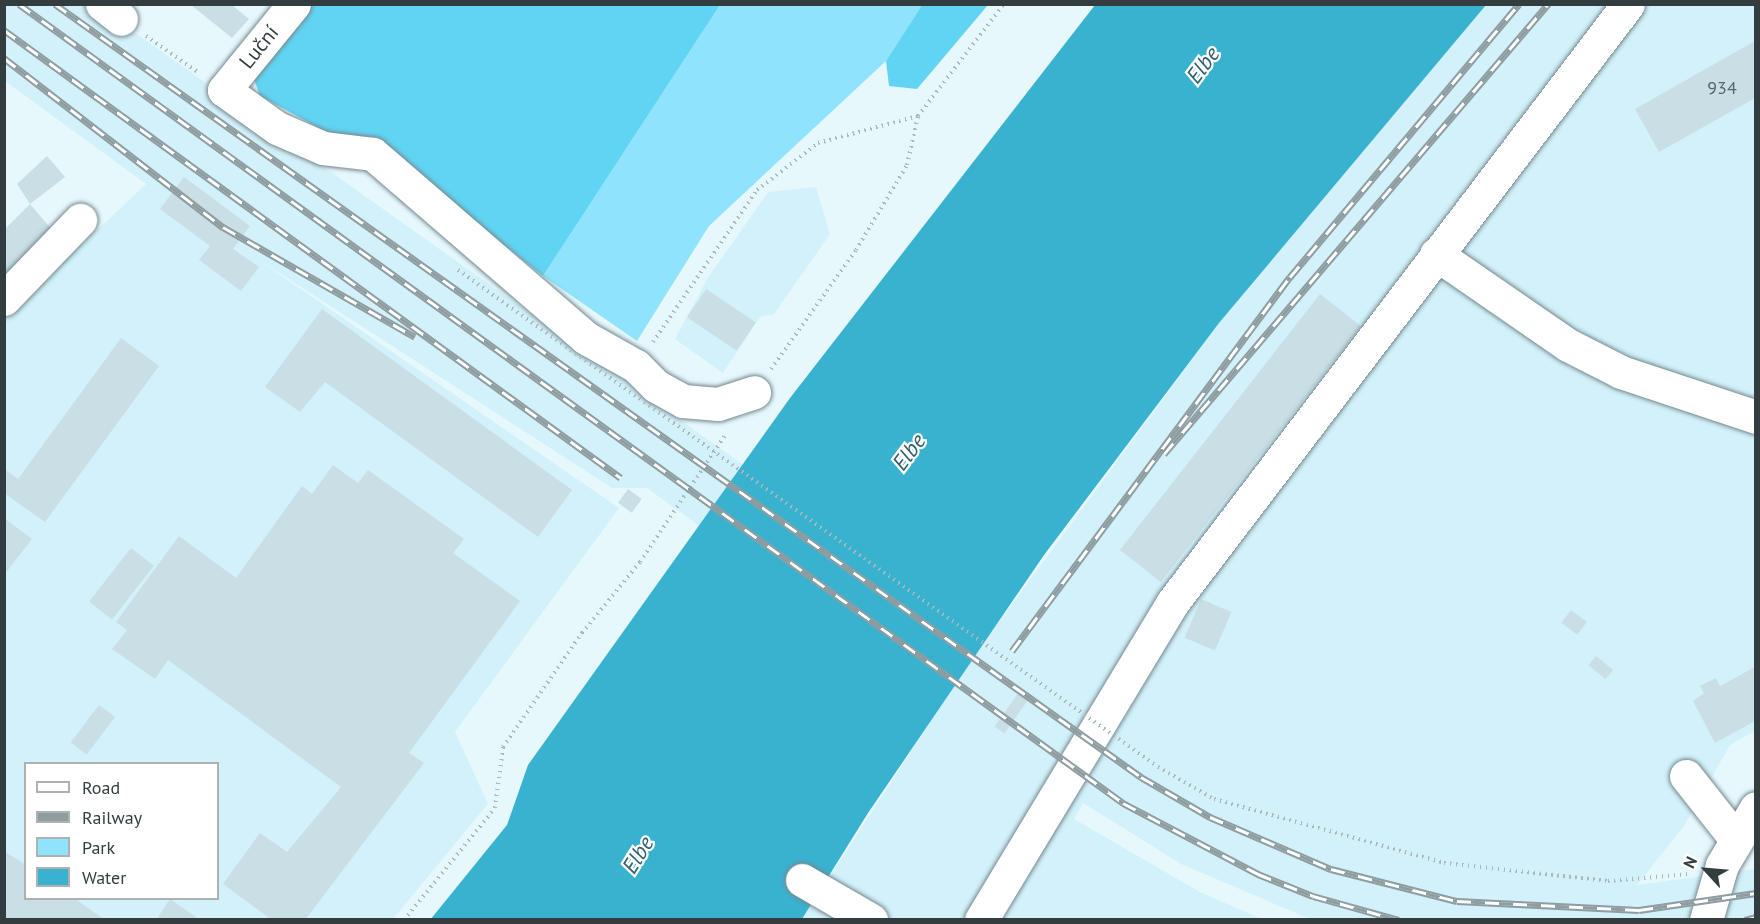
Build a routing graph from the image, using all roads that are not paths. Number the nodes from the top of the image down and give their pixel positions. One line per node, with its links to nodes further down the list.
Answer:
1 (294, 4): 6 (street, Luční)
2 (1628, 4): 4 (street)
3 (80, 220): 5 (street)
4 (1436, 254): 7 (street); 13 (street)
5 (4, 299)
6 (754, 392)
7 (1755, 417)
8 (1686, 776): 10 (street)
9 (1755, 808): 10 (street)
10 (1735, 838): 14 (street)
11 (802, 880): 12 (street)
12 (871, 920)
13 (981, 920)
14 (1706, 920)

